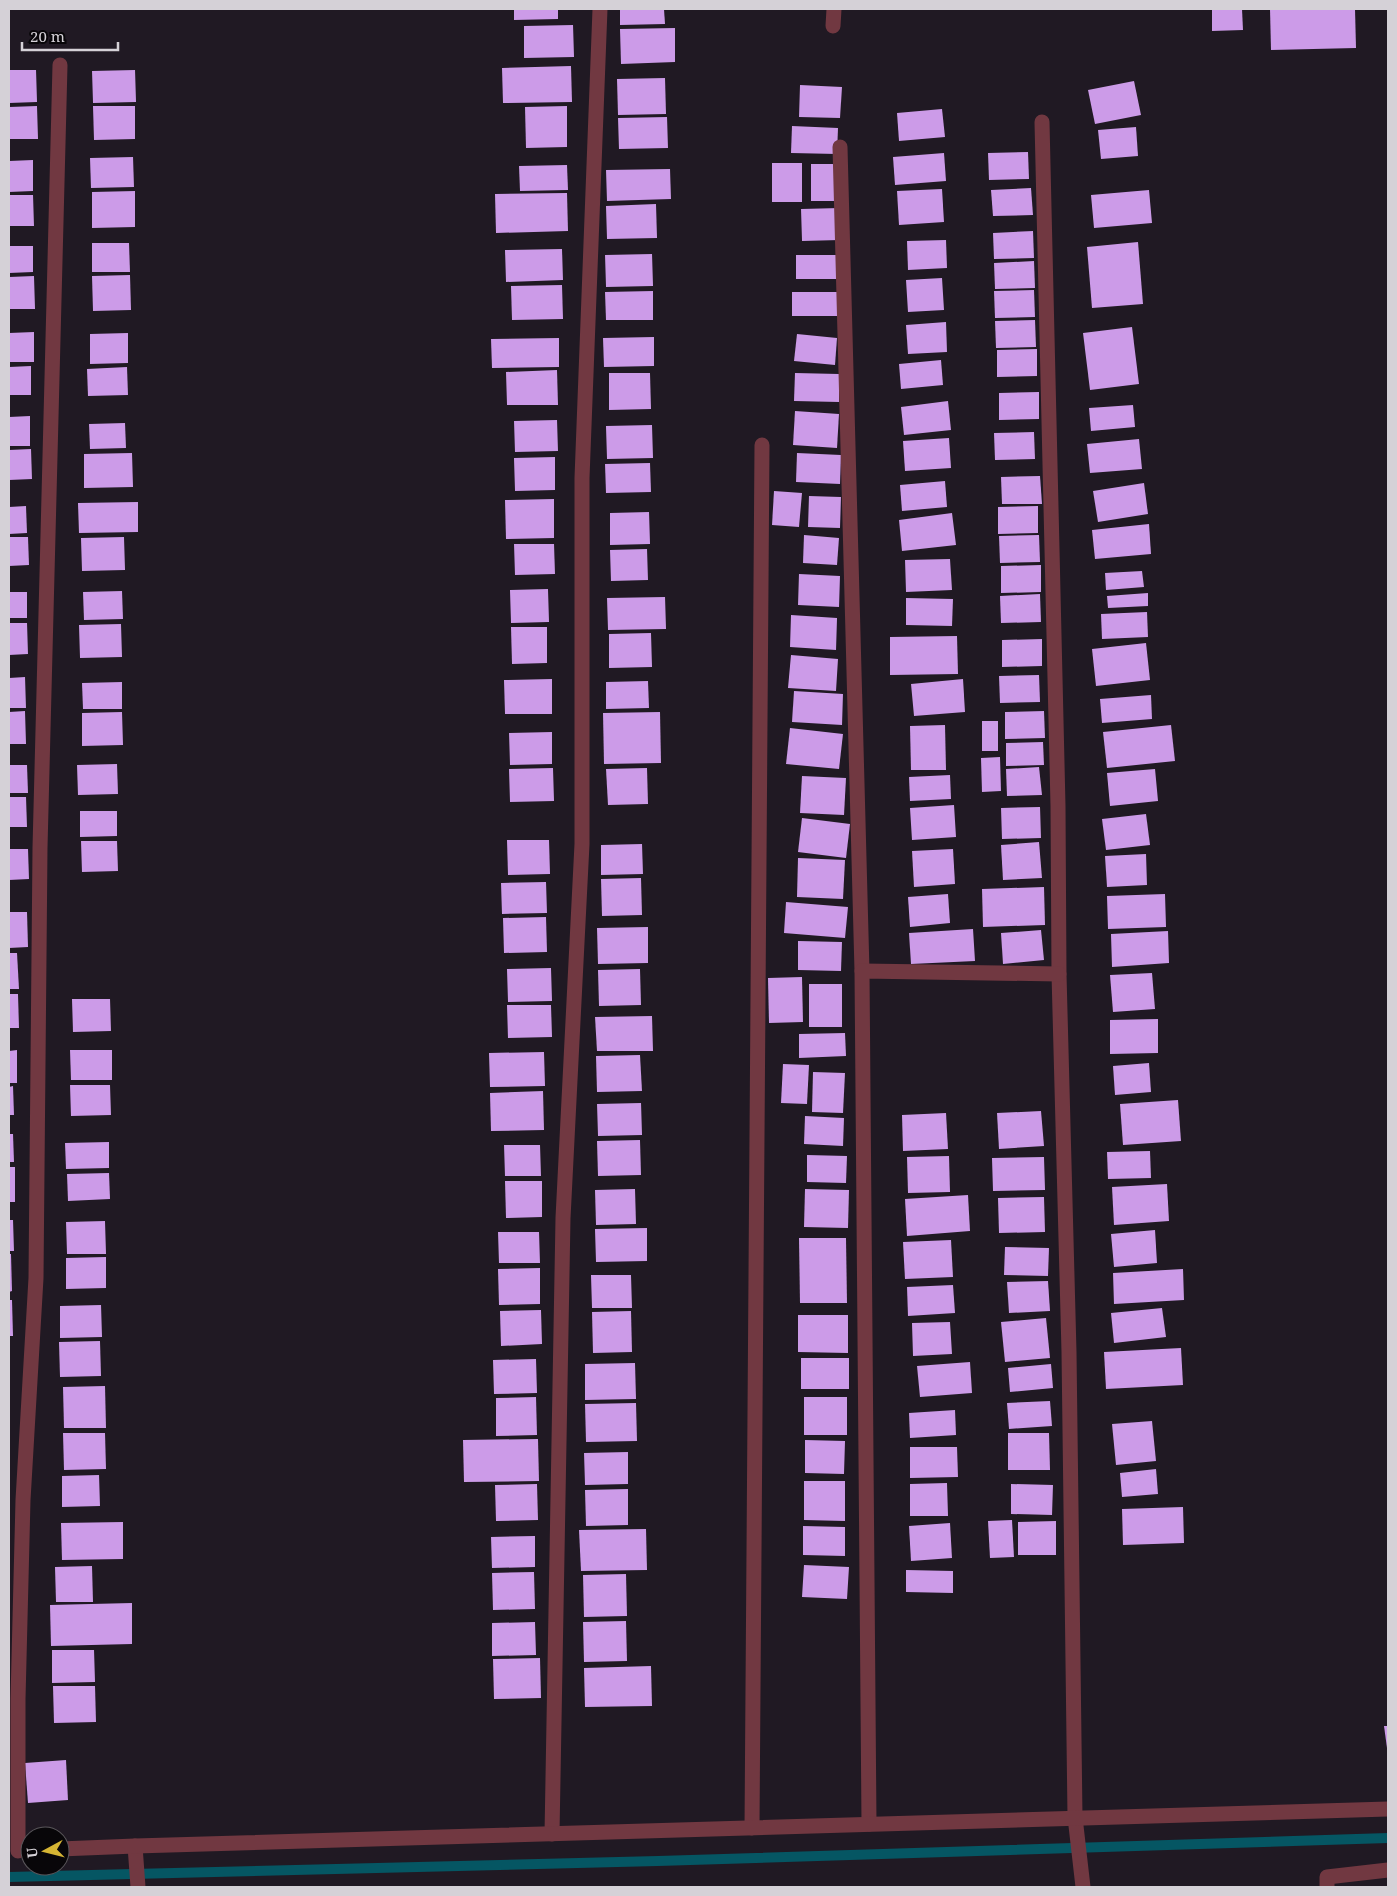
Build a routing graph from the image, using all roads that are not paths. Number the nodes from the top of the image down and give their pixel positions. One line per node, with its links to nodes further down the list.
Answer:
1 (600, 9): 14 (street)
2 (834, 9): 3 (street)
3 (833, 26)
4 (60, 65): 16 (street)
5 (1042, 122): 9 (street)
6 (840, 147): 8 (street)
7 (762, 445): 13 (street)
8 (862, 971): 9 (street); 12 (street)
9 (1059, 974): 11 (street)
10 (1388, 1809): 11 (street)
11 (1075, 1818): 12 (street); 20 (street)
12 (869, 1824): 13 (street)
13 (752, 1828): 14 (street)
14 (552, 1834): 17 (street)
15 (70, 1850): 17 (street)
16 (19, 1851)
17 (135, 1853): 19 (street)
18 (1388, 1870): 21 (street)
19 (138, 1887)
20 (1083, 1887)
21 (1327, 1887)

